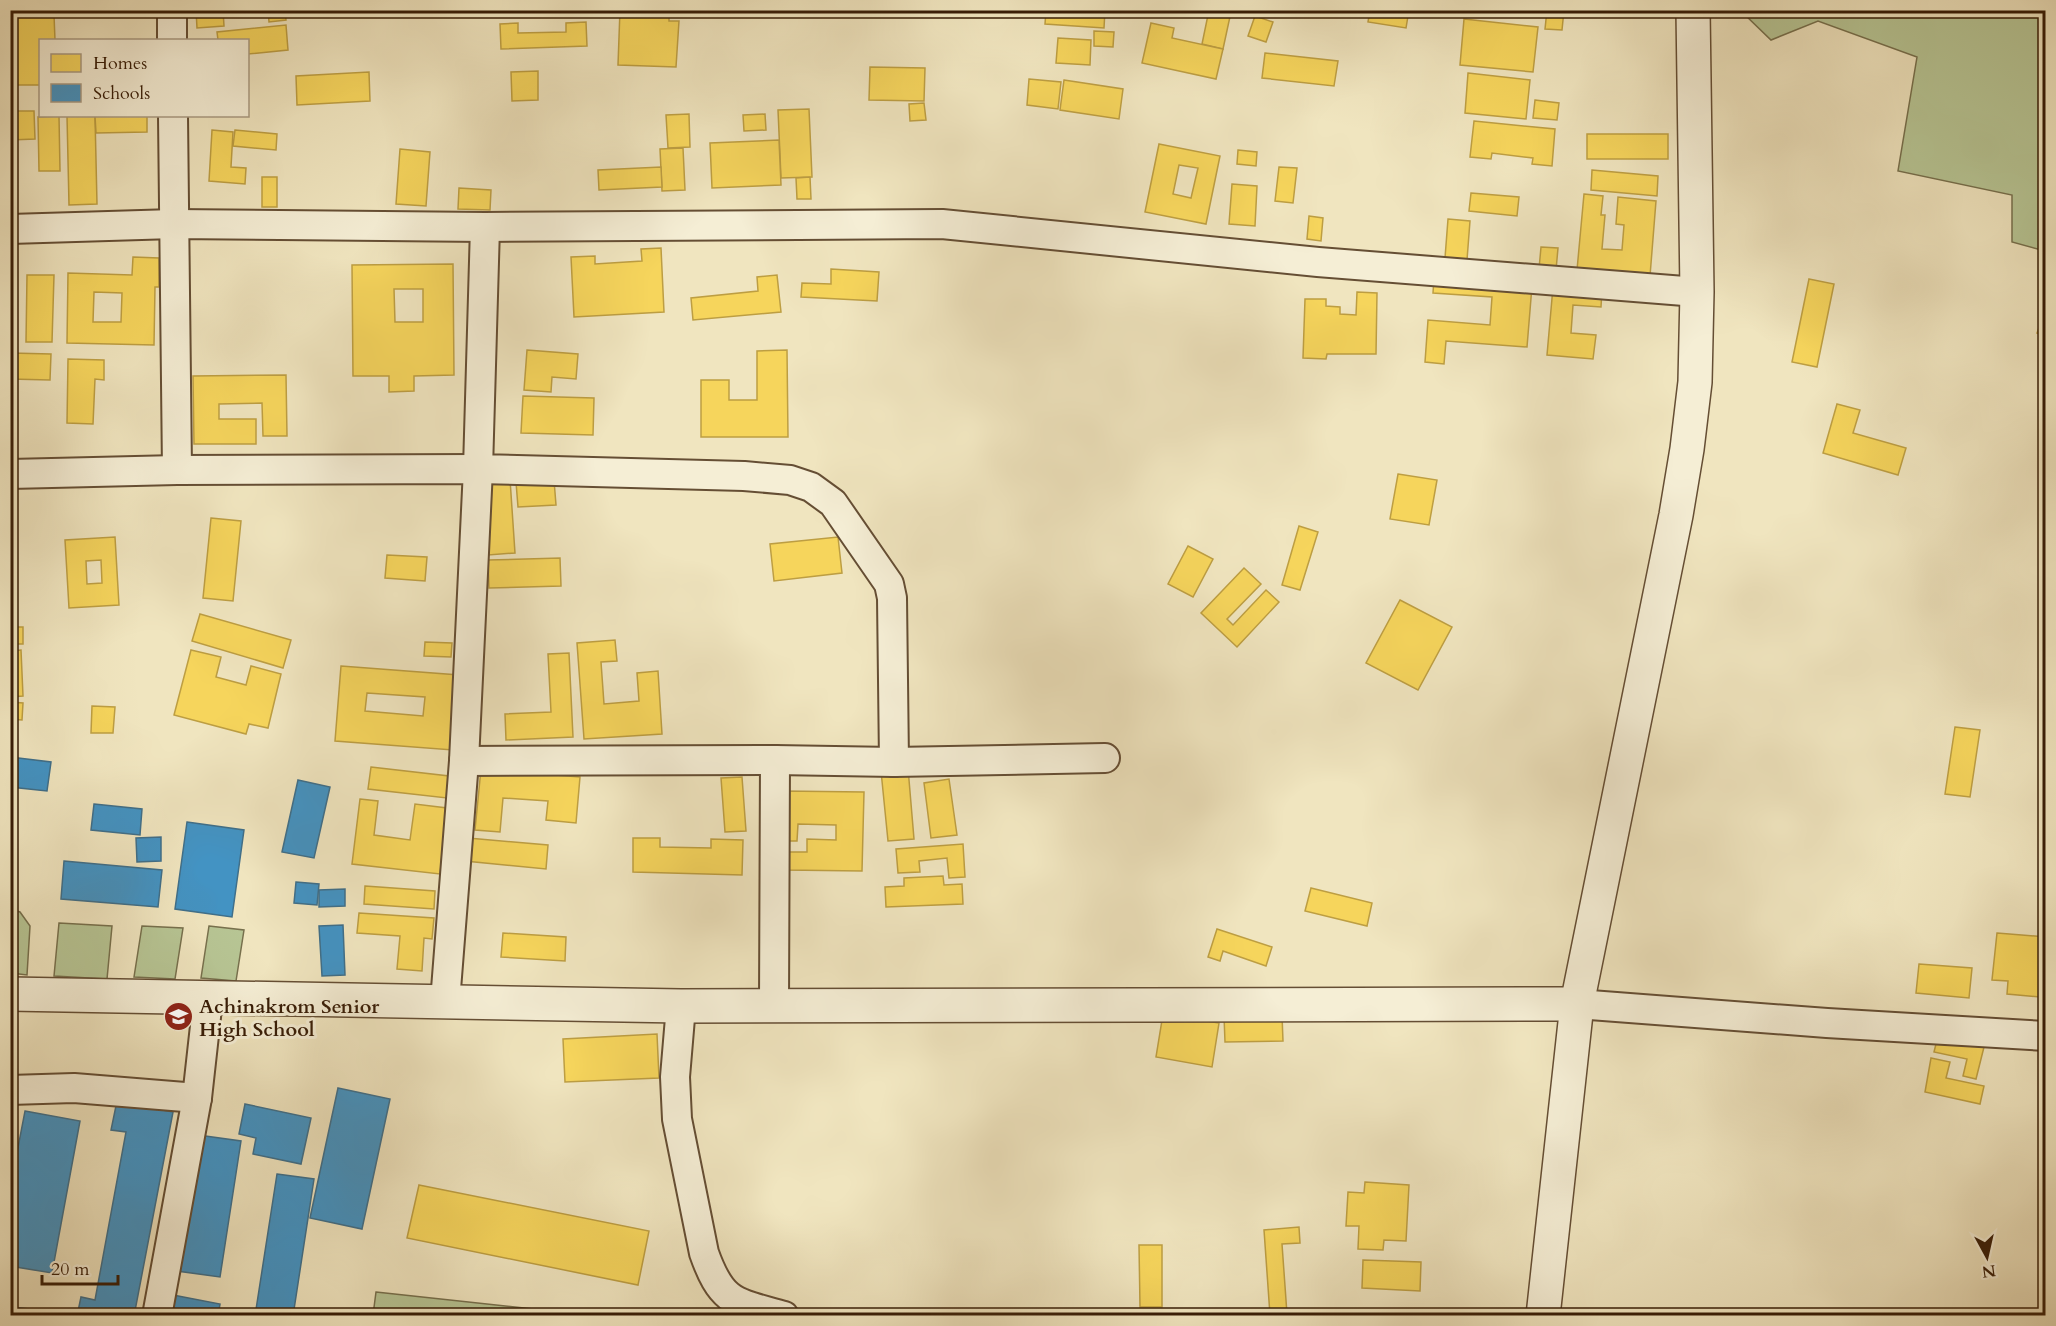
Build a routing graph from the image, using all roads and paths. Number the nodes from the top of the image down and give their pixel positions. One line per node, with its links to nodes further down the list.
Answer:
1 (172, 10): 3 (street)
2 (1690, 11): 8 (street)
3 (172, 39)
4 (173, 117): 5 (street)
5 (174, 224): 6 (street); 7 (street); 10 (street)
6 (485, 227): 8 (street); 9 (street)
7 (10, 229)
8 (1697, 292): 19 (street)
9 (478, 468): 10 (street); 14 (street); 15 (street)
10 (177, 470): 11 (street)
11 (10, 474)
12 (1105, 758): 15 (street)
13 (775, 759): 14 (street); 15 (street); 21 (street)
14 (464, 761): 18 (street)
15 (894, 762)
16 (10, 994): 17 (street)
17 (208, 999): 18 (street); 24 (street)
18 (445, 1002): 20 (street)
19 (1577, 1004): 21 (street); 22 (street); 27 (street)
20 (681, 1006): 21 (street); 26 (street)
21 (774, 1006)
22 (2046, 1036)
23 (10, 1090): 24 (street)
24 (197, 1098): 25 (street)
25 (157, 1316)
26 (783, 1316)
27 (1543, 1316)

